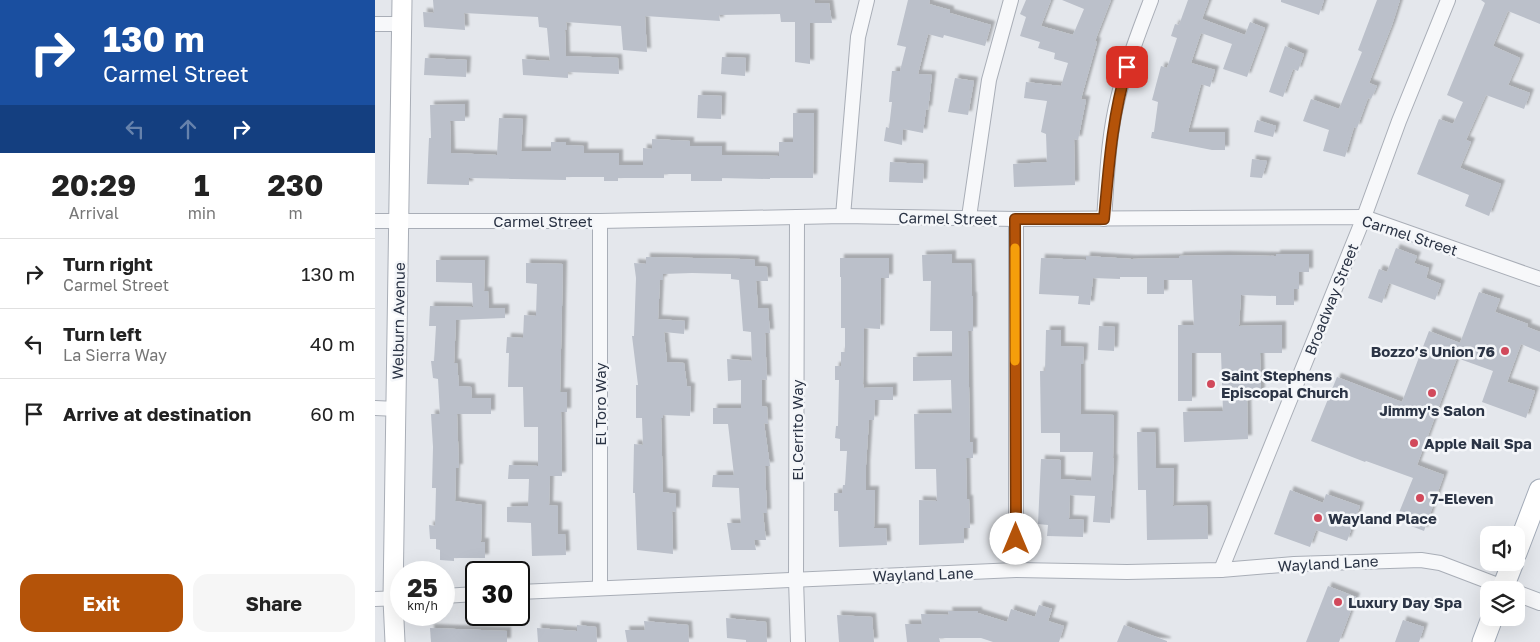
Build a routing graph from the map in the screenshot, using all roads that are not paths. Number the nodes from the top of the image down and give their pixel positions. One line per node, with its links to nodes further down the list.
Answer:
1 (402, 0): 7 (main road, Welburn Avenue)
2 (867, 0): 8 (street)
3 (1011, 0): 11 (street)
4 (1151, 0): 13 (street)
5 (1448, 0): 10 (street, Broadway Street)
6 (375, 24): 7 (street)
7 (402, 24): 15 (main road, Welburn Avenue)
8 (843, 216): 9 (street, Carmel Street); 11 (street, Carmel Street)
9 (797, 217): 16 (street, Carmel Street); 25 (street, El Cerrito Way)
10 (1364, 217): 13 (street, Carmel Street); 17 (street, Carmel Street); 24 (street, Broadway Street)
11 (969, 218): 12 (street, Carmel Street)
12 (1015, 219): 13 (street, Carmel Street); 23 (street)
13 (1104, 219)
14 (375, 221): 15 (street, Carmel Street)
15 (400, 221): 16 (street, Carmel Street); 19 (main road, Welburn Avenue)
16 (600, 221): 27 (street, El Toro Way)
17 (1540, 279)
18 (375, 408): 19 (street)
19 (397, 409): 22 (main road, Welburn Avenue)
20 (1540, 490): 21 (main road)
21 (1525, 529)
22 (391, 561)
23 (1016, 570): 24 (street, Wayland Lane); 25 (street, Wayland Lane)
24 (1221, 570): 26 (street, Wayland Lane)
25 (796, 579): 27 (street, Wayland Lane); 34 (street, El Cerrito Way)
26 (1485, 581)
27 (600, 587): 28 (street, Wayland Lane)
28 (530, 591)
29 (1525, 596): 30 (street)
30 (1540, 602)
31 (393, 626): 33 (main road, Welburn Avenue)
32 (1489, 626): 35 (main road)
33 (395, 642)
34 (798, 642)
35 (1483, 642)

